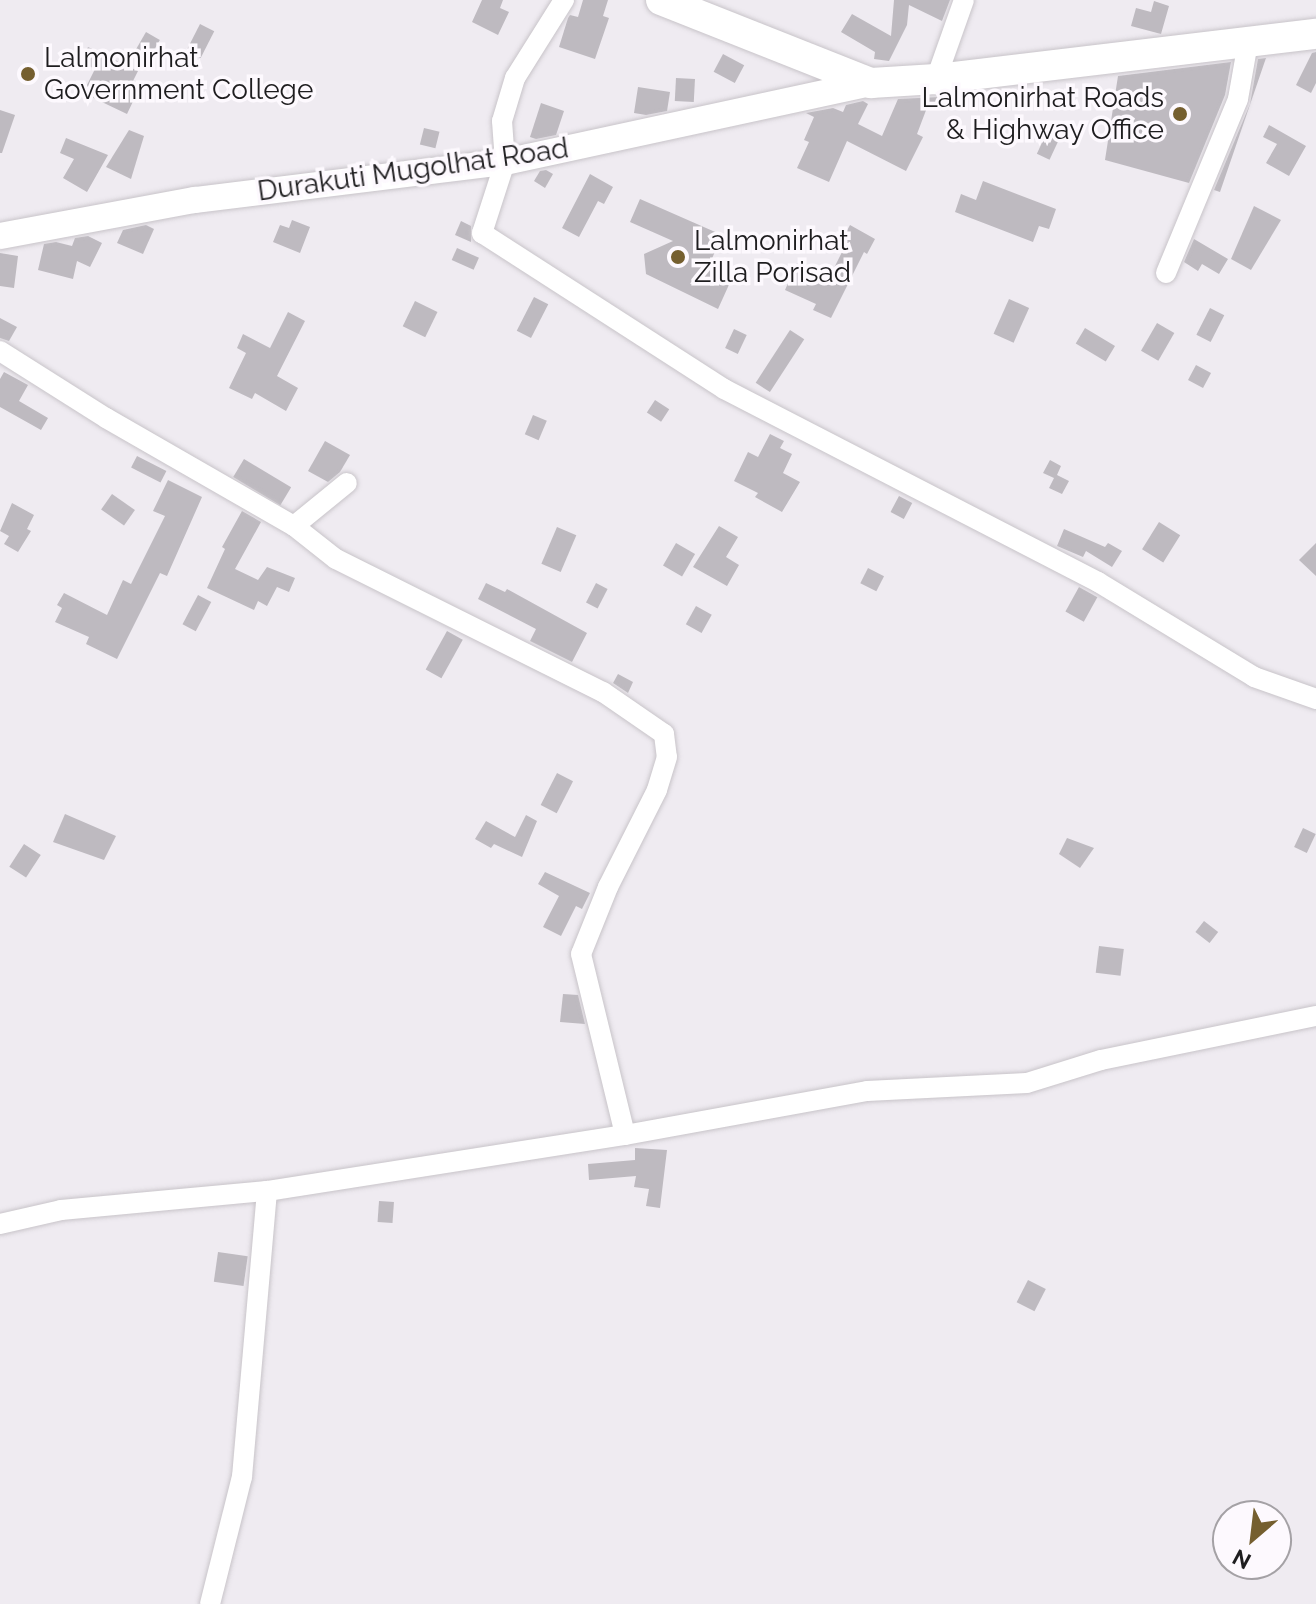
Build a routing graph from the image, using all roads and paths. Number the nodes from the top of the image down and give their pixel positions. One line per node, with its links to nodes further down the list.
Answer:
1 (564, 0): 8 (street)
2 (661, 0): 7 (highway)
3 (964, 0): 6 (street)
4 (1316, 34): 5 (highway)
5 (1248, 42): 6 (highway); 10 (street)
6 (936, 79): 7 (highway)
7 (871, 83): 8 (main road, Durakuti Mugolhat Road)
8 (505, 162): 9 (main road, Durakuti Mugolhat Road); 14 (street)
9 (0, 236)
10 (1166, 273)
11 (0, 351): 13 (street)
12 (347, 483): 13 (street)
13 (294, 526): 16 (street)
14 (1316, 699)
15 (1316, 1016): 16 (street)
16 (625, 1135): 17 (street)
17 (267, 1191): 18 (street); 19 (street)
18 (0, 1224)
19 (210, 1604)

